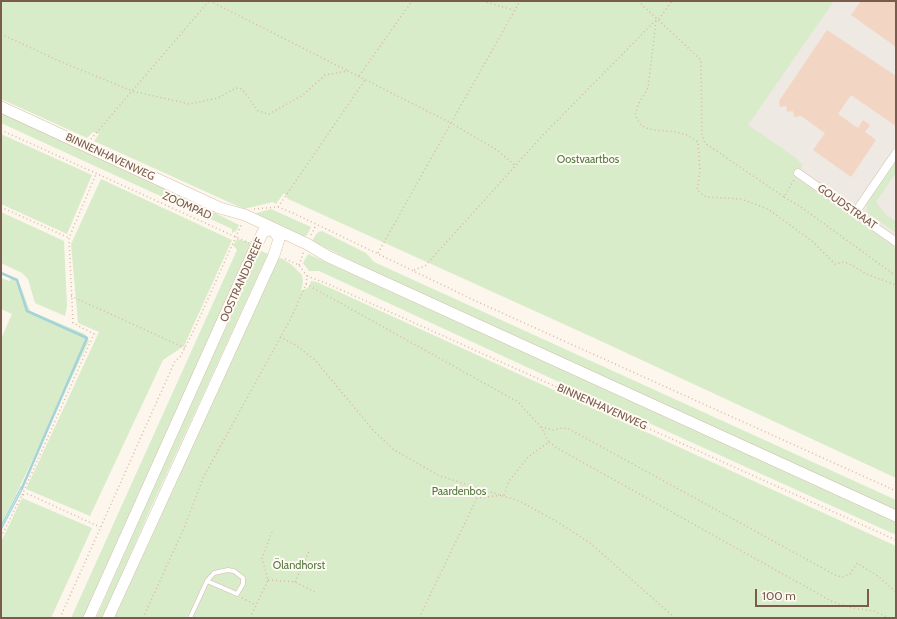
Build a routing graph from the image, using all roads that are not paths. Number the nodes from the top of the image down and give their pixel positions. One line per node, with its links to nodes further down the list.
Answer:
1 (1, 107): 5 (main road, BINNENHAVENWEG)
2 (896, 153): 4 (street)
3 (798, 173): 4 (street, GOUDSTRAAT)
4 (855, 213): 7 (street, GOUDSTRAAT)
5 (268, 230): 6 (main road, OOSTRANDDREEF); 8 (main road, BINNENHAVENWEG); 11 (main road, OOSTRANDDREEF)
6 (279, 239): 8 (main road, BINNENHAVENWEG); 12 (main road, OOSTRANDDREEF)
7 (896, 242)
8 (329, 258): 9 (main road, BINNENHAVENWEG)
9 (896, 516)
10 (207, 581): 10 (lane); 13 (lane)
11 (89, 618)
12 (108, 618)
13 (190, 618)

